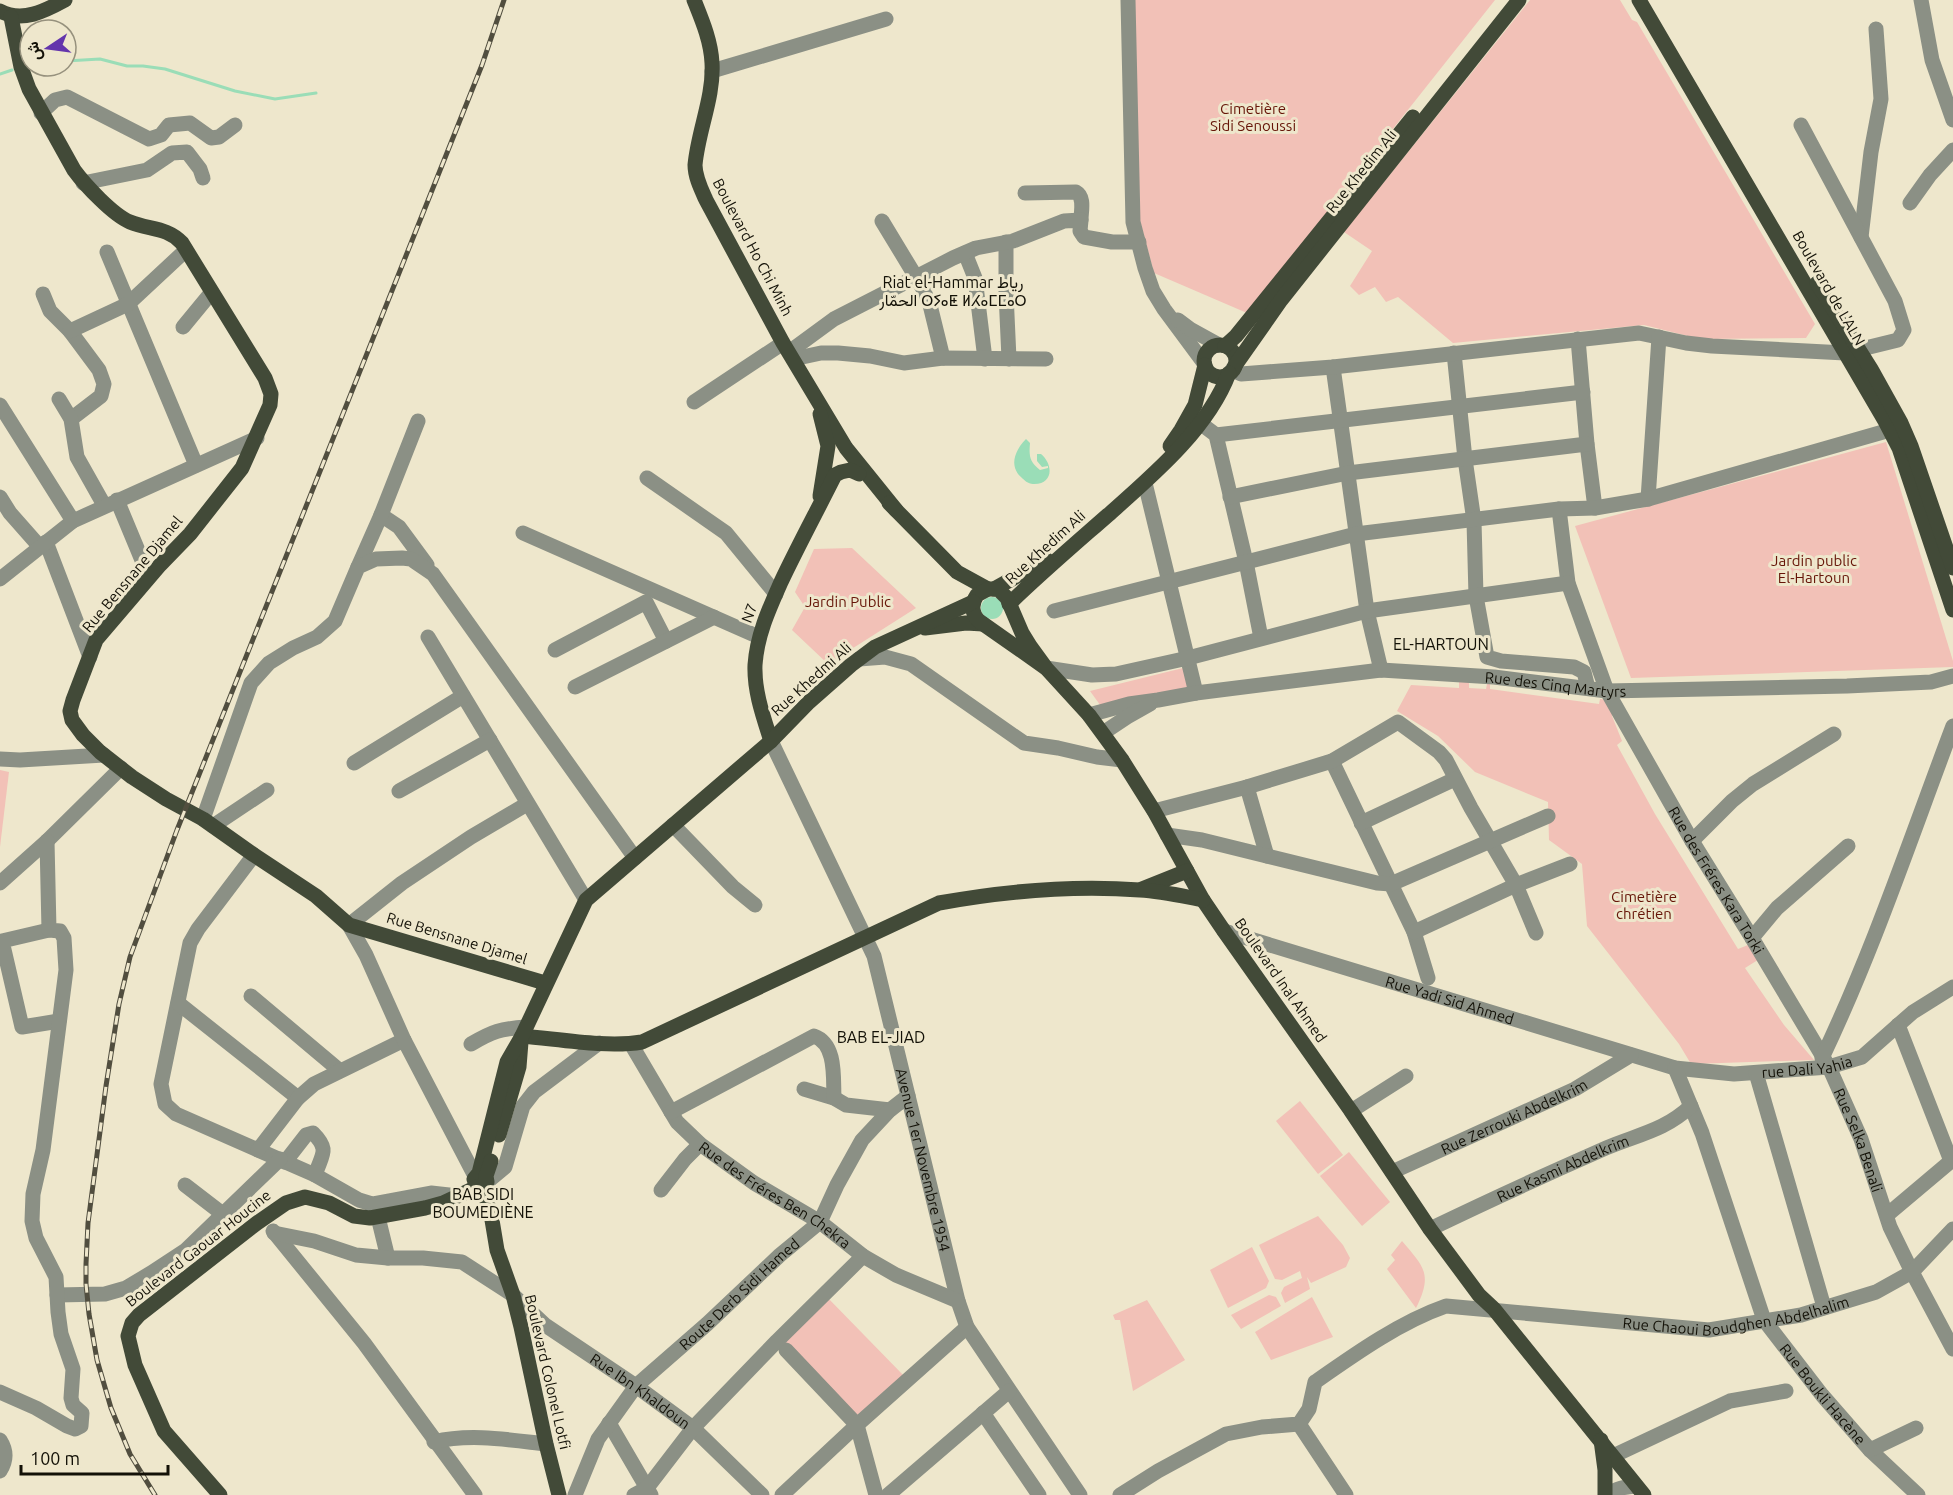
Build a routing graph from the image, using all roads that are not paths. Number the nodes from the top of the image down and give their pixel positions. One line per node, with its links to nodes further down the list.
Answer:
1 (65, 0): 9 (main road)
2 (694, 0): 12 (main road, Boulevard Ho Chi Minh)
3 (1128, 0): 26 (street)
4 (1507, 0): 39 (main road, Rue Khedim Ali)
5 (1519, 0): 49 (main road, Rue Khedim Ali)
6 (1639, 0): 40 (main road, Boulevard de L'ALN)
7 (1651, 0): 40 (main road, Boulevard de L'ALN)
8 (1921, 0): 14 (street)
9 (5, 14): 13 (main road, Rue Bensnane Djamel)
10 (886, 19): 12 (street)
11 (1876, 28): 24 (street)
12 (712, 71): 41 (main road, Boulevard Ho Chi Minh)
13 (41, 113): 15 (street); 19 (main road, Rue Bensnane Djamel)
14 (1953, 120)
15 (235, 125)
16 (1801, 125): 24 (street)
17 (1953, 150): 21 (street)
18 (203, 178): 19 (street)
19 (83, 183): 27 (main road, Rue Bensnane Djamel)
20 (1025, 193): 22 (street)
21 (1910, 202)
22 (1081, 220): 25 (street); 26 (street)
23 (882, 221): 30 (street)
24 (1861, 237): 40 (street)
25 (1006, 242): 29 (street); 45 (street)
26 (1139, 242): 34 (street)
27 (186, 250): 31 (main road, Rue Bensnane Djamel); 33 (street)
28 (107, 252): 33 (street)
29 (965, 253): 30 (street); 44 (street)
30 (917, 276): 41 (street); 43 (street)
31 (211, 293): 35 (street); 62 (main road, Rue Bensnane Djamel)
32 (43, 294): 36 (street)
33 (128, 303): 36 (street); 66 (street)
34 (1164, 309): 39 (street); 47 (street)
35 (183, 327)
36 (70, 331): 56 (street)
37 (1659, 337): 38 (street); 40 (street); 73 (street)
38 (1578, 339): 42 (street); 50 (street)
39 (1222, 346): 47 (main road); 49 (main road)
40 (1852, 351): 60 (main road, Boulevard de L'ALN); 87 (main road)
41 (788, 352): 43 (street); 51 (main road, Boulevard Ho Chi Minh); 53 (street)
42 (1454, 353): 48 (street); 55 (street)
43 (943, 358): 44 (street)
44 (985, 359): 45 (street)
45 (1008, 359): 46 (street)
46 (1046, 359)
47 (1204, 364): 49 (main road); 94 (main road, Rue Khedim Ali)
48 (1333, 367): 49 (street); 58 (street)
49 (1230, 374): 59 (main road, Rue Khedim Ali)
50 (1582, 392): 55 (street); 63 (street)
51 (815, 396): 64 (main road, Boulevard Ho Chi Minh); 75 (main road)
52 (59, 399): 56 (street)
53 (694, 402)
54 (0, 405): 81 (street)
55 (1459, 405): 58 (street); 65 (street)
56 (71, 419): 74 (street)
57 (418, 421): 79 (street)
58 (1341, 421): 61 (street); 67 (street)
59 (1200, 423): 61 (street); 70 (main road, Rue Khedim Ali)
60 (1890, 430): 73 (street); 100 (main road, Boulevard de L'ALN)
61 (1216, 435): 72 (street)
62 (257, 438): 66 (street); 90 (main road, Rue Bensnane Djamel)
63 (1587, 444): 65 (street); 76 (street)
64 (843, 450): 68 (main road); 75 (main road); 78 (main road)
65 (1465, 459): 67 (street); 80 (street)
66 (196, 465): 74 (street)
67 (1348, 473): 72 (street); 83 (street)
68 (859, 474): 75 (main road); 78 (main road)
69 (647, 478): 95 (street)
70 (1145, 483): 93 (street); 99 (main road, Rue Khedim Ali)
71 (0, 497): 84 (street)
72 (1230, 497): 85 (street)
73 (1648, 499): 76 (street)
74 (110, 502): 81 (street); 90 (street)
75 (819, 505): 95 (main road, N7)
76 (1595, 508): 77 (street)
77 (1559, 509): 80 (street); 92 (street, Rue des Fréres Kara Torki)
78 (896, 510): 88 (main road)
79 (381, 515): 86 (street); 89 (street)
80 (1474, 520): 83 (street); 97 (street)
81 (73, 521): 84 (street)
82 (523, 533): 96 (street)
83 (1356, 534): 85 (street); 102 (street)
84 (43, 544): 91 (street); 111 (street)
85 (1246, 562): 93 (street); 108 (street)
86 (358, 567): 89 (street); 143 (street)
87 (1953, 568)
88 (957, 572): 94 (main road); 98 (main road)
89 (433, 574): 153 (street)
90 (149, 577): 111 (main road, Rue Bensnane Djamel)
91 (0, 579)
92 (1568, 583): 97 (street); 119 (street, Rue des Fréres Kara Torki)
93 (1168, 584): 101 (street); 112 (street)
94 (991, 589): 98 (main road); 99 (main road)
95 (776, 594): 107 (main road, N7)
96 (649, 596): 103 (street); 109 (street); 110 (street)
97 (1476, 596): 102 (street); 118 (street)
98 (973, 601): 104 (main road); 105 (main road, Rue Khedmi Ali)
99 (1009, 604): 104 (main road); 114 (main road)
100 (1953, 610)
101 (1054, 611)
102 (1367, 611): 108 (street); 115 (street)
103 (714, 617): 107 (street); 109 (street)
104 (984, 625): 105 (main road, Rue Khedmi Ali); 114 (main road)
105 (910, 630): 113 (main road, Rue Khedmi Ali)
106 (428, 637): 121 (street)
107 (759, 637): 128 (main road, N7)
108 (1262, 638): 112 (street)
109 (666, 641): 117 (street)
110 (555, 650)
111 (90, 657): 130 (main road, Rue Bensnane Djamel)
112 (1188, 658): 114 (street); 120 (street)
113 (859, 659): 128 (main road, Rue Khedmi Ali); 129 (street)
114 (1046, 668): 123 (main road, Boulevard Inal Ahmed)
115 (1381, 670): 118 (street, Rue des Cinq Martyrs); 120 (street, Rue des Cinq Martyrs)
116 (1953, 676): 119 (street, Rue des Cinq Martyrs)
117 (575, 687)
118 (1588, 688): 119 (street, Rue des Cinq Martyrs)
119 (1607, 691): 149 (street, Rue des Fréres Kara Torki)
120 (1196, 693): 122 (street, Rue des Cinq Martyrs)
121 (463, 696): 127 (street); 134 (street)
122 (1158, 700): 123 (street); 125 (street)
123 (1089, 715): 125 (main road, Boulevard Inal Ahmed)
124 (1953, 726): 183 (street)
125 (1104, 734): 129 (street); 132 (main road, Boulevard Inal Ahmed)
126 (1834, 734): 149 (street)
127 (490, 740): 139 (street); 140 (street)
128 (771, 741): 145 (main road, Rue Khedmi Ali); 168 (street, Avenue 1er Novembre 1954)
129 (1058, 748): 132 (street)
130 (104, 755): 131 (street); 135 (main road, Rue Bensnane Djamel)
131 (0, 759)
132 (1122, 760): 141 (main road, Boulevard Inal Ahmed)
133 (1332, 761): 136 (street); 137 (street); 144 (street)
134 (354, 763)
135 (121, 768): 143 (main road, Rue Bensnane Djamel); 148 (street)
136 (1455, 779): 144 (street); 147 (street)
137 (1247, 787): 141 (street); 152 (street)
138 (267, 790): 143 (street)
139 (399, 791)
140 (527, 804): 160 (street); 163 (street)
141 (1154, 811): 146 (main road, Boulevard Inal Ahmed)
142 (1548, 816): 147 (street)
143 (208, 822): 151 (main road, Rue Bensnane Djamel)
144 (1361, 823): 157 (street)
145 (673, 825): 153 (main road, Rue Khedmi Ali); 162 (street)
146 (1167, 835): 152 (street); 155 (main road, Boulevard Inal Ahmed)
147 (1490, 840): 157 (street); 158 (street)
148 (47, 841): 156 (street); 164 (street)
149 (1692, 841): 169 (street, Rue des Fréres Kara Torki)
150 (1848, 846): 169 (street)
151 (254, 855): 163 (main road, Rue Bensnane Djamel); 174 (street)
152 (1267, 856): 157 (street)
153 (635, 858): 160 (main road, Rue Khedmi Ali)
154 (1570, 864): 158 (street)
155 (1187, 871): 159 (main road); 161 (main road, Boulevard Inal Ahmed)
156 (0, 883)
157 (1391, 884): 166 (street)
158 (1516, 885): 166 (street); 167 (street)
159 (1141, 890): 161 (main road); 168 (main road)
160 (586, 900): 171 (main road)
161 (1203, 900): 165 (main road, Boulevard Inal Ahmed)
162 (755, 905)
163 (349, 925): 171 (main road, Rue Bensnane Djamel); 178 (street)
164 (49, 930): 175 (street); 175 (street)
165 (1224, 931): 182 (street, Rue Yadi Sid Ahmed); 194 (main road, Boulevard Inal Ahmed)
166 (1414, 932): 170 (street)
167 (1536, 933)
168 (866, 938): 181 (main road); 189 (street, Avenue 1er Novembre 1954)
169 (1752, 938): 183 (street, Rue des Fréres Kara Torki)
170 (1428, 978)
171 (545, 984): 177 (main road)
172 (1953, 987): 176 (street, rue Dali Yahia)
173 (251, 996): 185 (street)
174 (178, 1003): 190 (street); 197 (street)
175 (59, 1021): 217 (street)
176 (1898, 1025): 183 (street, rue Dali Yahia); 199 (street)
177 (524, 1031): 179 (main road); 180 (street); 202 (main road)
178 (404, 1040): 185 (street); 202 (street)
179 (599, 1043): 181 (main road); 202 (street)
180 (471, 1044)
181 (631, 1044): 195 (street, Rue des Fréres Ben Chekra)
182 (1631, 1055): 184 (street, Rue Yadi Sid Ahmed); 200 (street, Rue Zerrouki Abdelkrim)
183 (1825, 1063): 186 (street, rue Dali Yahia); 207 (street, Rue Selka Benali)
184 (1675, 1068): 186 (street, rue Dali Yahia); 192 (street, Rue Boukli Hacène)
185 (339, 1071): 190 (street)
186 (1756, 1073): 220 (street)
187 (1406, 1076): 194 (street)
188 (804, 1089): 191 (street)
189 (909, 1096): 193 (street, Route Derb Sidi Hamed); 219 (street, Avenue 1er Novembre 1954)
190 (298, 1098): 197 (street)
191 (834, 1098): 193 (street); 195 (street)
192 (1691, 1106): 211 (street, Rue Kasmi Abdelkrim); 222 (street, Rue Boukli Hacène)
193 (890, 1110): 210 (street, Route Derb Sidi Hamed)
194 (1351, 1111): 200 (main road, Boulevard Inal Ahmed)
195 (671, 1112): 196 (street, Rue des Fréres Ben Chekra)
196 (700, 1144): 204 (street); 210 (street, Rue des Fréres Ben Chekra)
197 (258, 1150): 198 (street)
198 (282, 1160): 201 (street); 201 (street); 206 (street)
199 (1952, 1163): 207 (street)
200 (1392, 1172): 211 (main road, Boulevard Inal Ahmed)
201 (315, 1175): 205 (street)
202 (481, 1180): 205 (main road, Boulevard Gaouar Houcine); 218 (main road, Boulevard Colonel Lotfi)
203 (184, 1185): 206 (street)
204 (661, 1190)
205 (458, 1196): 208 (main road, Boulevard Gaouar Houcine)
206 (224, 1215): 217 (street)
207 (1887, 1215): 216 (street, Rue Selka Benali)
208 (378, 1217): 209 (main road, Boulevard Gaouar Houcine); 215 (street)
209 (263, 1219): 213 (street); 245 (main road, Boulevard Gaouar Houcine)
210 (820, 1222): 214 (street, Rue des Fréres Ben Chekra); 226 (street, Route Derb Sidi Hamed)
211 (1430, 1229): 221 (main road, Boulevard Inal Ahmed)
212 (1953, 1229): 216 (street, Rue Chaoui Boudghen Abdelhalim)
213 (274, 1233): 215 (street, Rue Ibn Khaldoun); 238 (street)
214 (863, 1256): 219 (street, Rue des Fréres Ben Chekra); 234 (street)
215 (388, 1258): 218 (street, Rue Ibn Khaldoun)
216 (1912, 1272): 220 (street, Rue Chaoui Boudghen Abdelhalim); 224 (street, Rue Selka Benali)
217 (57, 1295): 229 (street)
218 (513, 1295): 226 (street, Rue Ibn Khaldoun); 239 (main road, Boulevard Colonel Lotfi)
219 (957, 1301): 223 (street, Avenue 1er Novembre 1954)
220 (1824, 1307): 222 (street, Rue Chaoui Boudghen Abdelhalim)
221 (1494, 1309): 222 (street, Rue Chaoui Boudghen Abdelhalim); 232 (street, Rue Chaoui Boudghen Abdelhalim); 237 (main road, Boulevard Inal Ahmed)
222 (1764, 1320): 240 (street, Rue Boukli Hacène)
223 (967, 1327): 227 (street, Avenue 1er Novembre 1954); 233 (street)
224 (1953, 1349)
225 (786, 1350): 233 (street)
226 (636, 1386): 231 (street, Route Derb Sidi Hamed); 234 (street, Rue Ibn Khaldoun)
227 (1009, 1390): 230 (street); 254 (street, Avenue 1er Novembre 1954)
228 (1786, 1391): 241 (street)
229 (0, 1392)
230 (984, 1413): 252 (street); 253 (street)
231 (609, 1423): 244 (street); 248 (street, Route Derb Sidi Hamed)
232 (1299, 1424): 255 (street); 256 (street)
233 (857, 1425): 250 (street); 251 (street)
234 (693, 1428): 244 (street); 249 (street, Rue Ibn Khaldoun)
235 (1916, 1428): 240 (street)
236 (0, 1440): 242 (street)
237 (1601, 1440): 241 (main road, Boulevard Inal Ahmed); 257 (main road)
238 (434, 1442): 239 (street); 246 (street)
239 (546, 1444): 247 (main road, Boulevard Colonel Lotfi)
240 (1870, 1450): 258 (street, Rue Boukli Hacène)
241 (1613, 1456): 243 (main road, Boulevard Inal Ahmed)
242 (0, 1471)
243 (1640, 1491): 257 (street)
244 (644, 1493)
245 (220, 1495)
246 (474, 1495)
247 (559, 1495)
248 (575, 1495)
249 (762, 1495)
250 (782, 1495)
251 (876, 1495)
252 (888, 1495)
253 (1038, 1495)
254 (1080, 1495)
255 (1120, 1495)
256 (1346, 1495)
257 (1606, 1495)
258 (1918, 1495)

